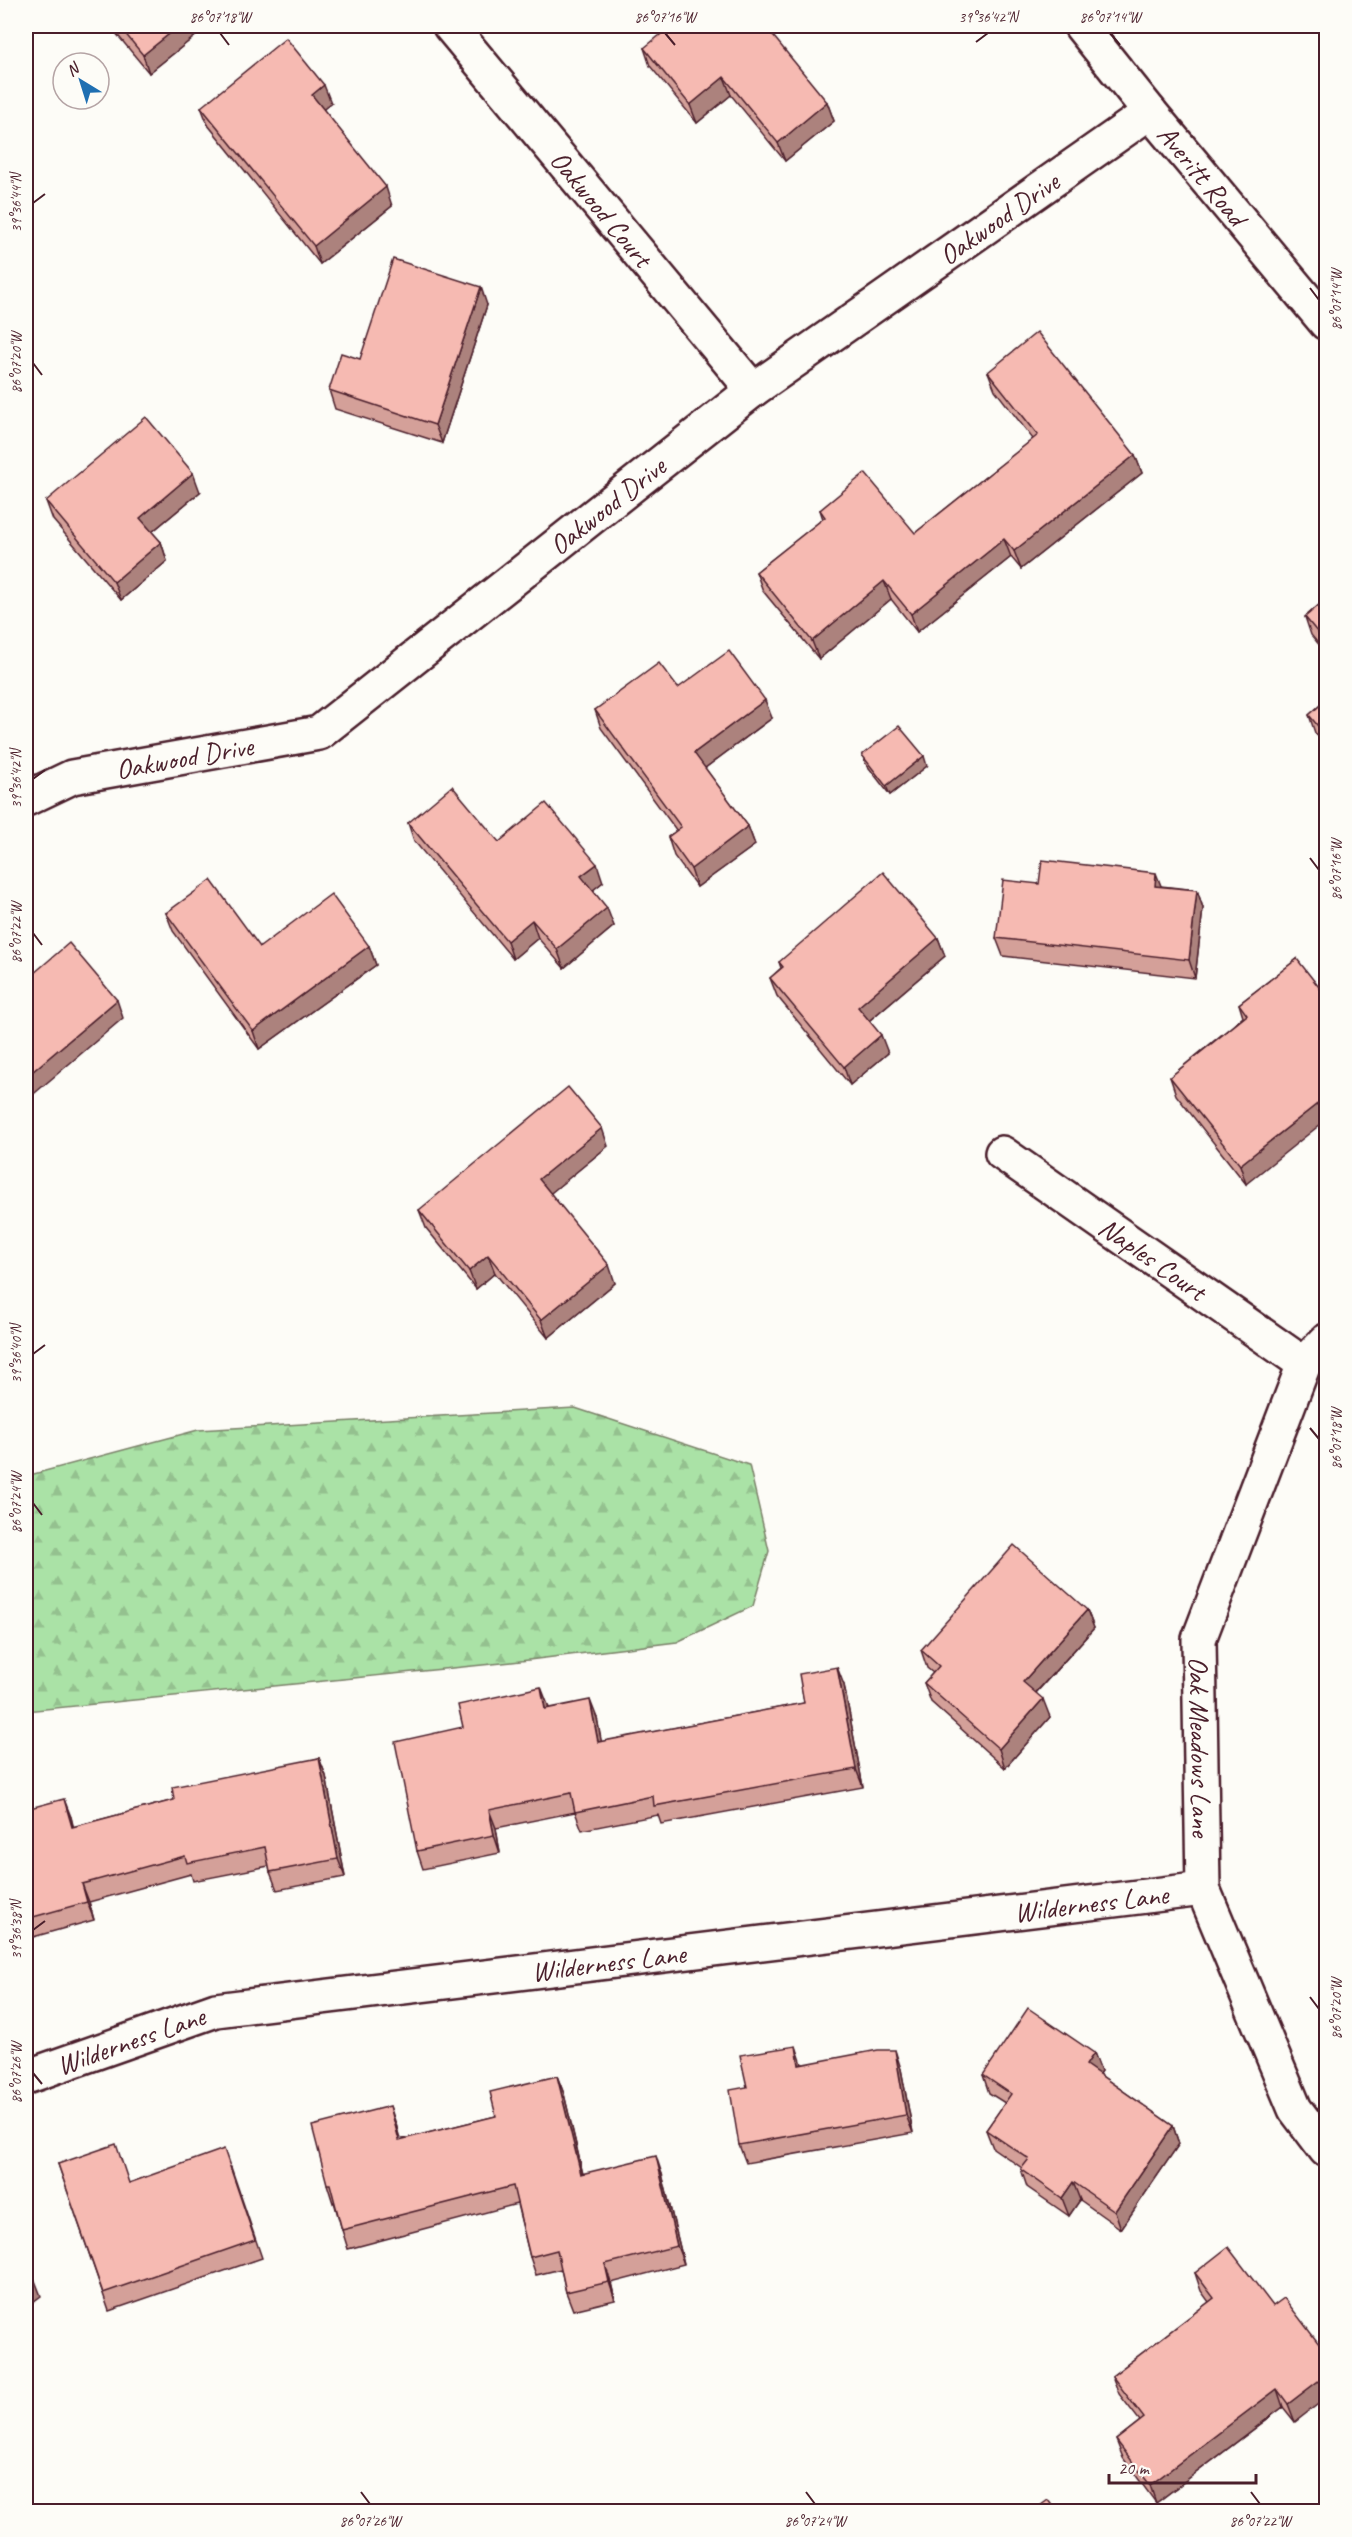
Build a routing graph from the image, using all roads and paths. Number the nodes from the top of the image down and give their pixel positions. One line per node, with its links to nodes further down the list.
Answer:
1 (450, 26): 5 (street, Oakwood Court)
2 (1081, 26): 3 (street, Averitt Road)
3 (1150, 112): 4 (street, Averitt Road); 5 (street, Oakwood Drive)
4 (1326, 323)
5 (753, 390): 6 (street, Oakwood Drive)
6 (26, 799)
7 (1002, 1153): 9 (street, Naples Court)
8 (1326, 1341): 9 (street, Oak Meadows Lane)
9 (1304, 1364): 10 (street, Oak Meadows Lane)
10 (1203, 1889): 11 (street, Wilderness Lane); 12 (street, Oak Meadows Lane)
11 (26, 2077)
12 (1326, 2150)

